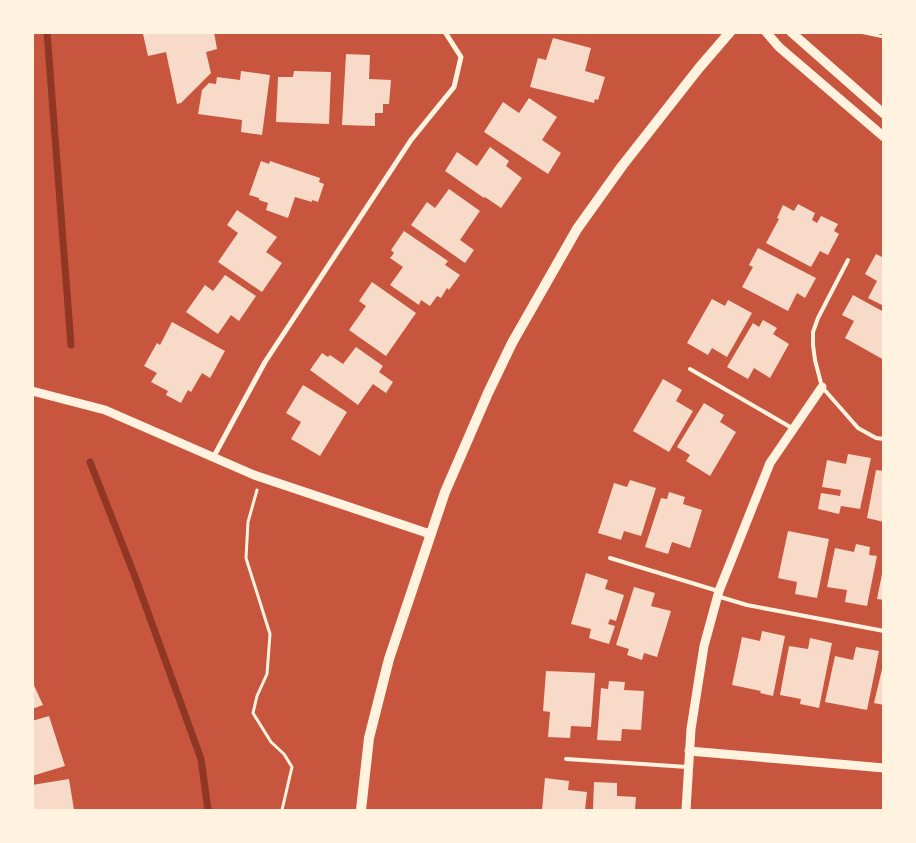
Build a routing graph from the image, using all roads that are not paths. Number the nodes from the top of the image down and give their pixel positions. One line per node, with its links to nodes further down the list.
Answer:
1 (445, 32): 13 (street)
2 (730, 32): 14 (main road)
3 (766, 32): 6 (street)
4 (791, 32): 5 (street)
5 (884, 114)
6 (884, 137)
7 (848, 260): 9 (lane)
8 (690, 369): 11 (lane)
9 (822, 387): 11 (street); 12 (lane)
10 (32, 391): 13 (street)
11 (792, 428): 16 (street)
12 (884, 439)
13 (213, 458): 14 (street)
14 (430, 534): 22 (main road)
15 (610, 558): 16 (lane)
16 (718, 594): 17 (lane); 18 (street)
17 (884, 631)
18 (689, 751): 20 (street); 21 (street)
19 (566, 758): 20 (lane)
20 (688, 767): 23 (street)
21 (884, 768)
22 (360, 810)
23 (686, 810)

